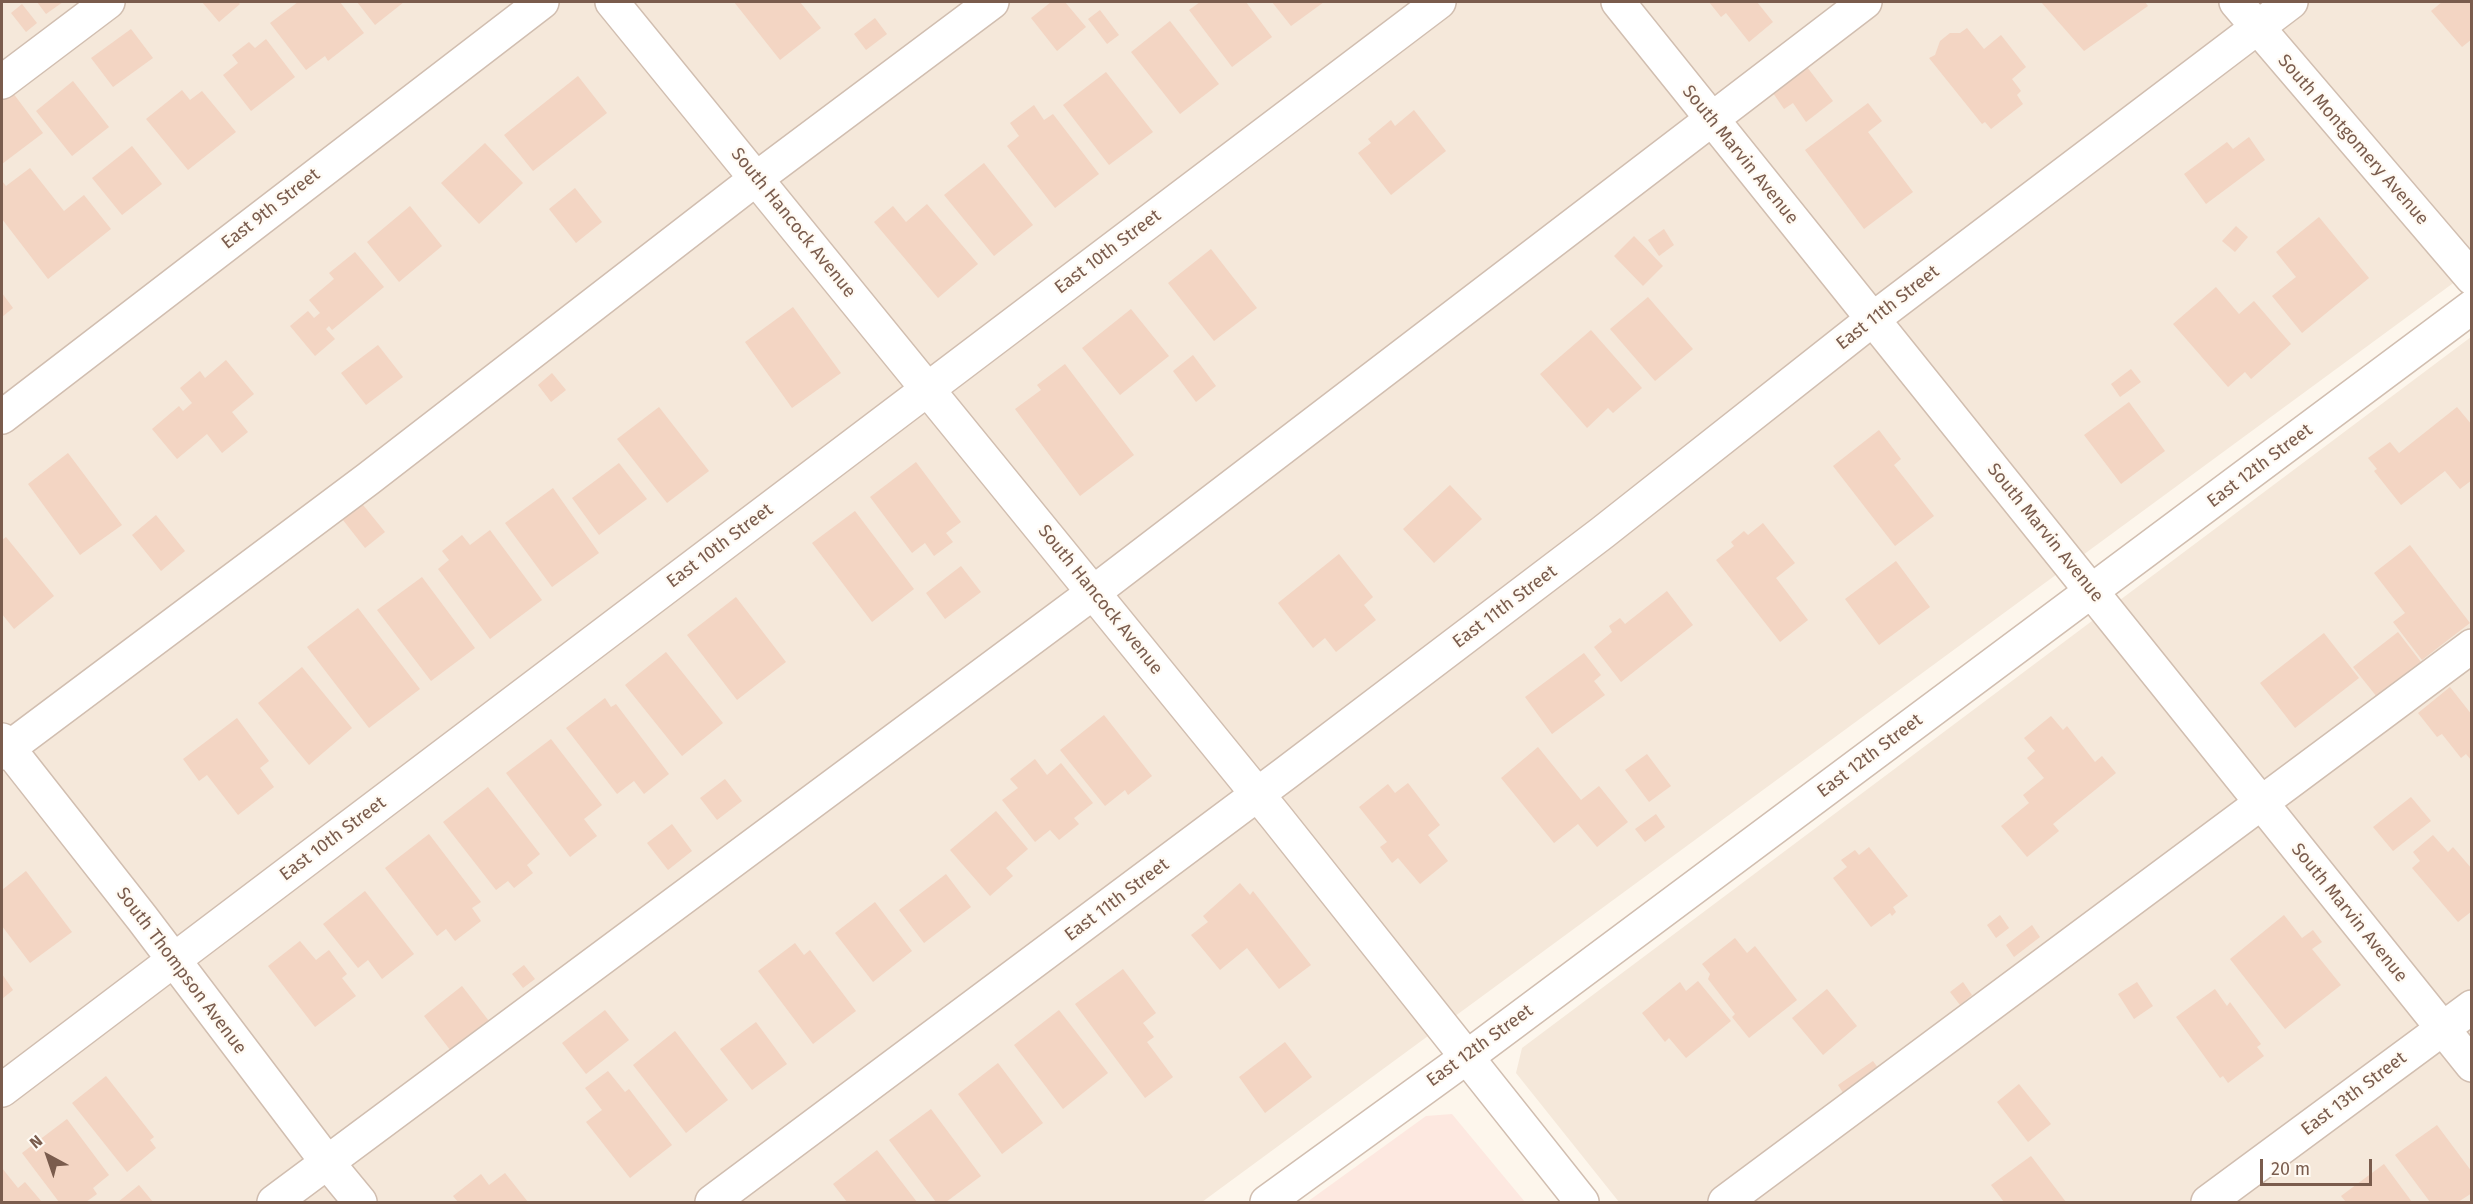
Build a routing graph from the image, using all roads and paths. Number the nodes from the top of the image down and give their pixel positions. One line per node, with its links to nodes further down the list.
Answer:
1 (108, 2): 11 (street)
2 (542, 2): 18 (street, East 9th Street)
3 (612, 2): 13 (street, South Hancock Avenue)
4 (992, 2): 13 (street)
5 (1439, 2): 17 (street, East 10th Street)
6 (1618, 2): 12 (street, South Marvin Avenue)
7 (1865, 2): 12 (street)
8 (2236, 2): 10 (street, South Montgomery Avenue)
9 (2291, 2): 10 (street, East 11th Street)
10 (2257, 28): 14 (street, South Montgomery Avenue); 16 (street, East 11th Street)
11 (2, 82)
12 (1710, 119): 16 (street, South Marvin Avenue); 20 (street)
13 (757, 178): 17 (street, South Hancock Avenue); 22 (street)
14 (2472, 278)
15 (2472, 308): 19 (street, East 12th Street)
16 (1873, 319): 19 (street, South Marvin Avenue); 23 (street, East 11th Street)
17 (928, 389): 20 (street, South Hancock Avenue); 25 (street, East 10th Street)
18 (2, 417)
19 (2091, 591): 24 (street, South Marvin Avenue); 28 (street, East 12th Street)
20 (1094, 592): 23 (street, South Hancock Avenue); 31 (street)
21 (2472, 646): 24 (street)
22 (4, 747): 25 (street, South Thompson Avenue)
23 (1258, 794): 28 (street, South Hancock Avenue); 34 (street, East 11th Street)
24 (2261, 803): 27 (street, South Marvin Avenue); 37 (street)
25 (173, 960): 30 (street, East 10th Street); 31 (street, South Thompson Avenue)
26 (2472, 1007): 27 (street, East 13th Street)
27 (2441, 1029): 29 (street, South Marvin Avenue); 38 (street, East 13th Street)
28 (1467, 1057): 35 (street, East 12th Street); 36 (street, South Hancock Avenue)
29 (2472, 1065)
30 (2, 1090)
31 (327, 1162): 32 (street); 33 (street, South Thompson Avenue)
32 (274, 1203)
33 (360, 1203)
34 (712, 1203)
35 (1267, 1203)
36 (1582, 1203)
37 (1725, 1203)
38 (2208, 1203)

